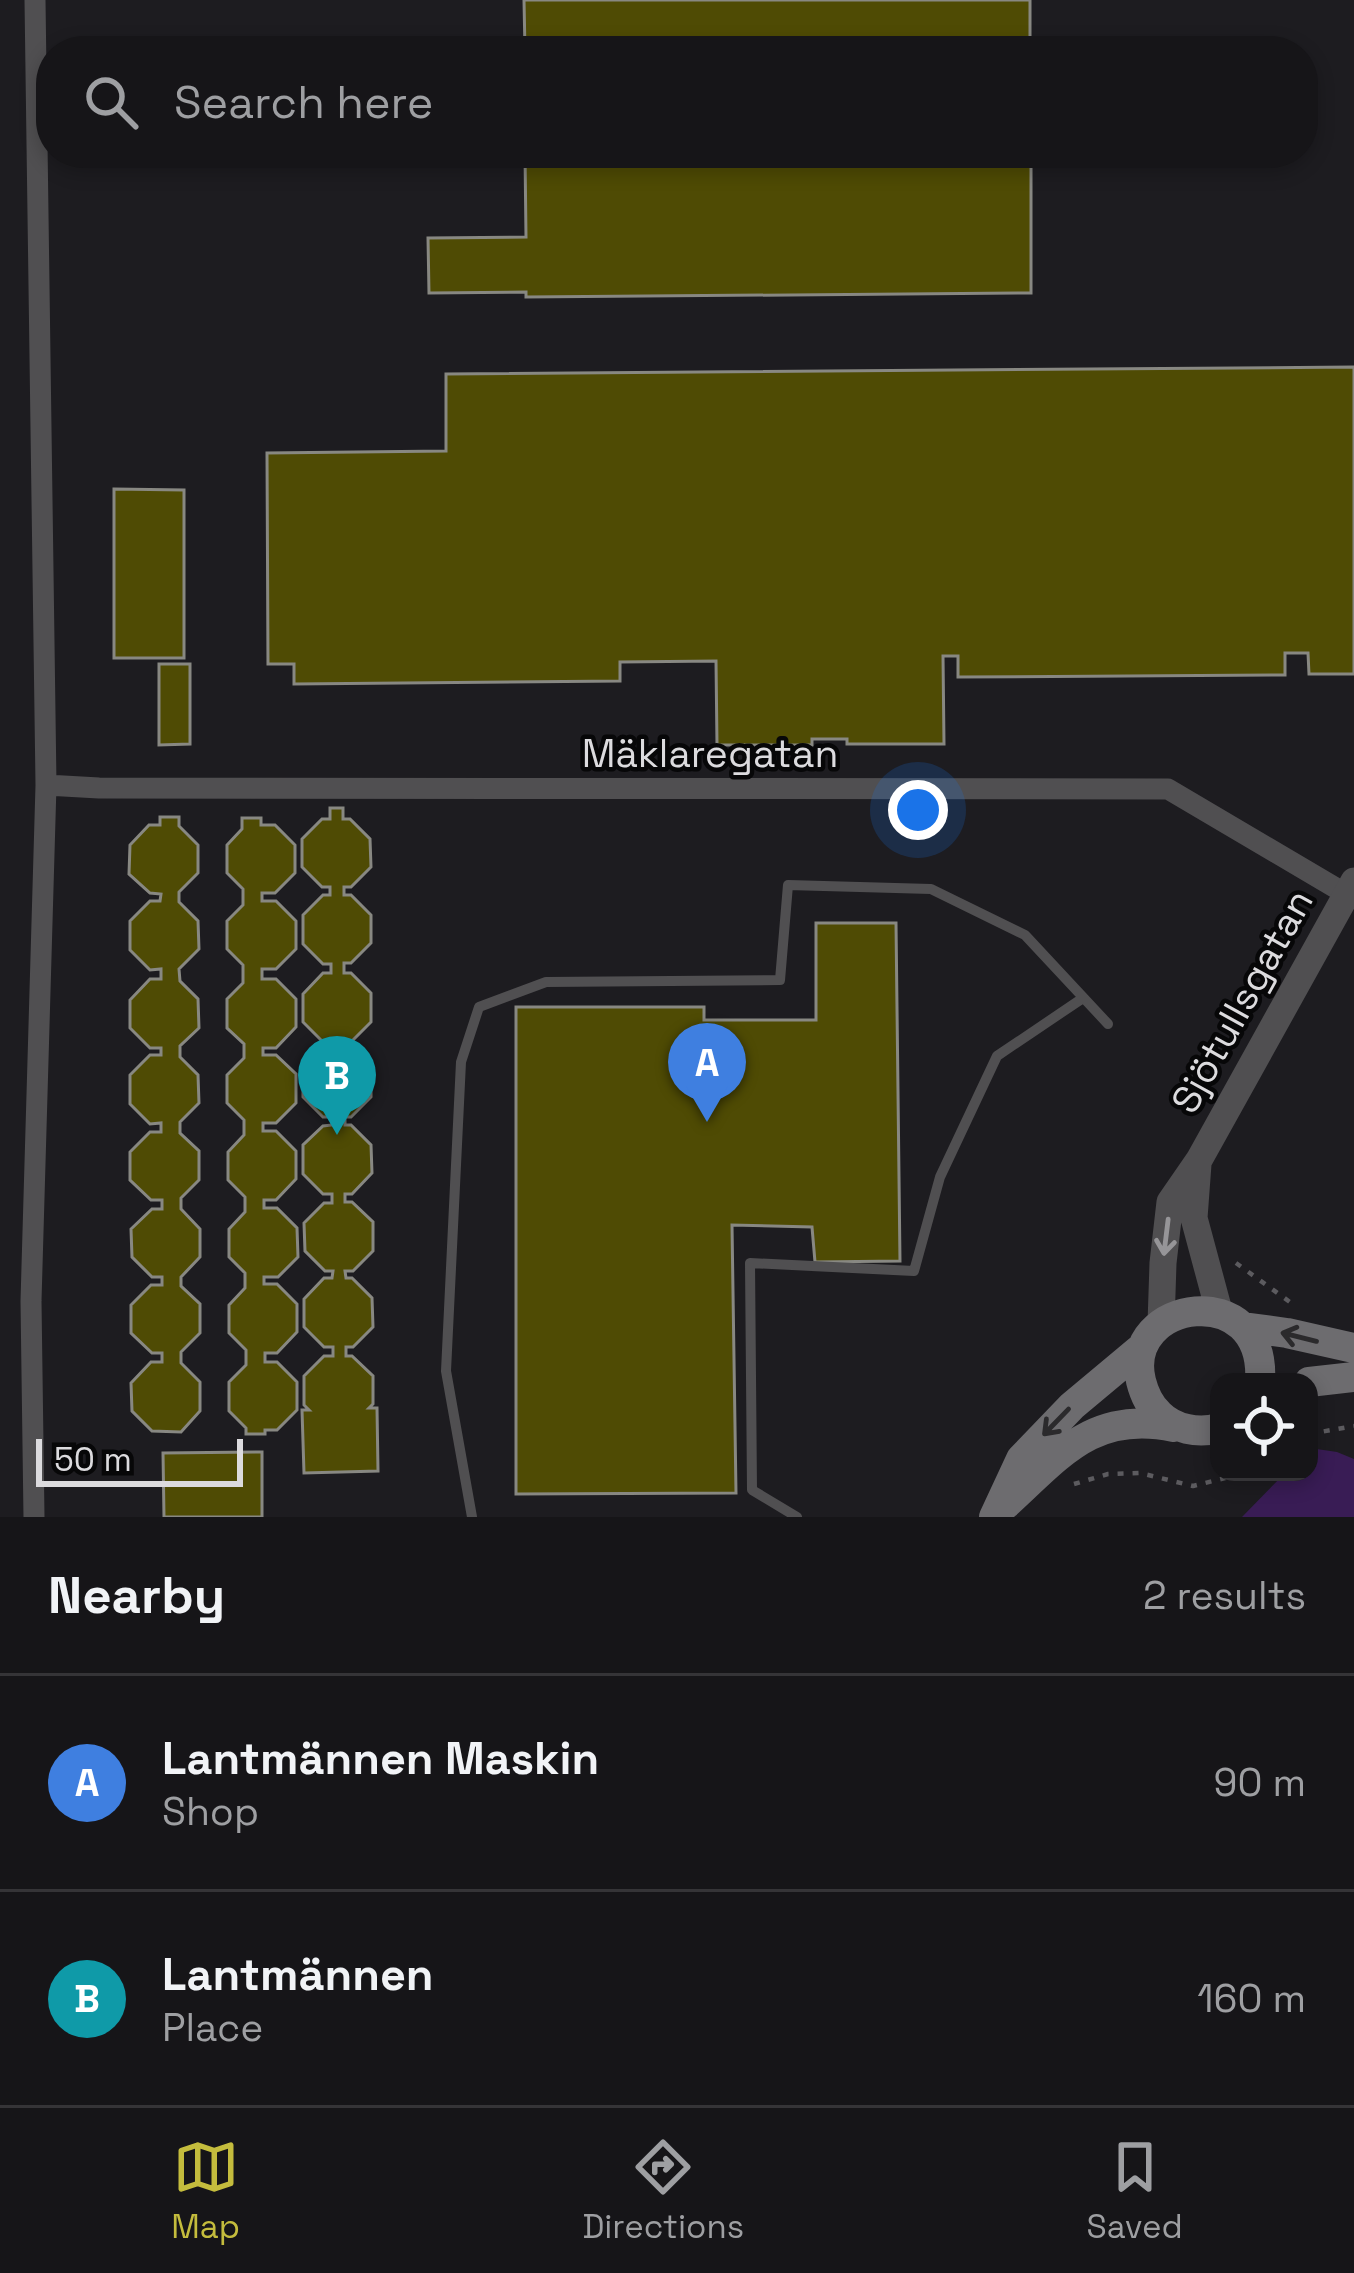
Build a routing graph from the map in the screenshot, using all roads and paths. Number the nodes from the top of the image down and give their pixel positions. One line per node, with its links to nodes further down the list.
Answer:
1 (35, 0): 2 (street)
2 (36, 71)
3 (37, 168): 4 (street)
4 (46, 785): 5 (street, Mäklaregatan); 25 (street)
5 (1350, 887): 8 (street, Sjötullsgatan)
6 (1083, 998): 7 (lane); 26 (lane); 27 (lane)
7 (1108, 1024)
8 (1199, 1160): 10 (street, Sjötullsgatan); 11 (street, Sjötullsgatan, one-way to 11)
9 (1227, 1250): 12 (path)
10 (1231, 1319): 11 (main road); 12 (main road, one-way to 10); 15 (main road)
11 (1161, 1324): 14 (main road)
12 (1302, 1337): 13 (main road)
13 (1354, 1348)
14 (1139, 1350): 19 (main road); 24 (main road, one-way to 24)
15 (1260, 1373)
16 (1354, 1377): 17 (main road)
17 (1318, 1381)
18 (1354, 1426): 21 (path)
19 (1180, 1428): 20 (main road); 24 (main road)
20 (1210, 1431)
21 (1318, 1432)
22 (1213, 1481): 23 (path)
23 (1064, 1490)
24 (995, 1515)
25 (34, 1517)
26 (472, 1517)
27 (797, 1517)

